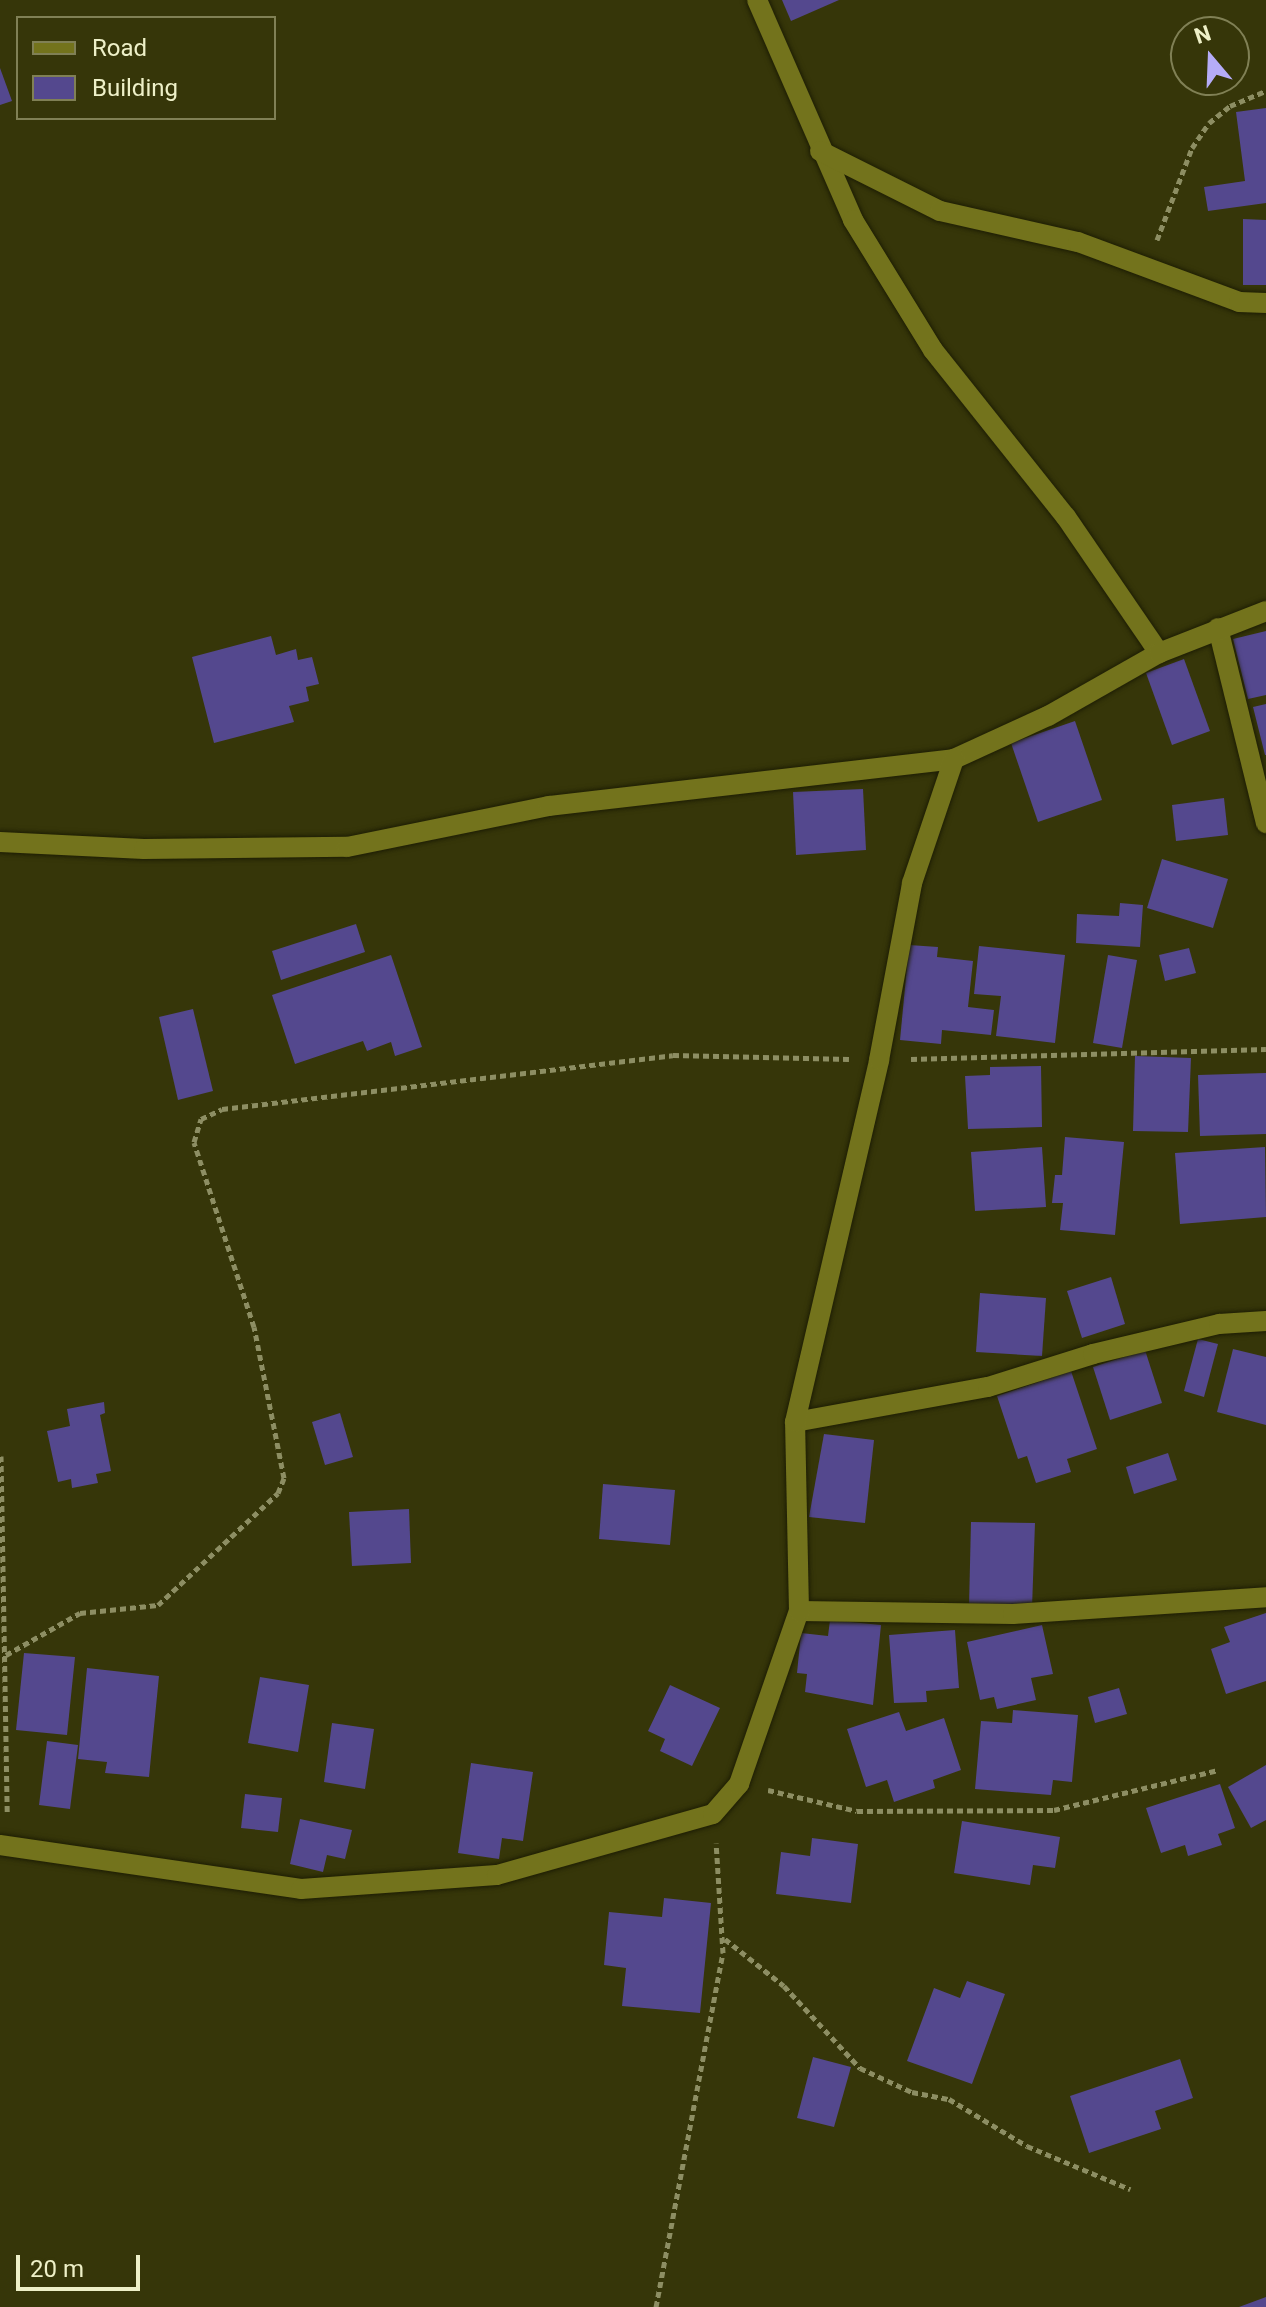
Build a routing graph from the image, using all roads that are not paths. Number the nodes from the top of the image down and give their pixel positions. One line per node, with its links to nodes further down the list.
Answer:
1 (757, 0): 2 (street)
2 (820, 151): 3 (street); 6 (street)
3 (1266, 303)
4 (1266, 611): 5 (street)
5 (1218, 628): 6 (street); 8 (street)
6 (1159, 653): 7 (street)
7 (954, 759): 9 (street); 11 (street)
8 (1266, 823)
9 (0, 842)
10 (1266, 1321): 11 (street)
11 (795, 1422): 13 (street)
12 (1266, 1597): 13 (street)
13 (799, 1611): 14 (street)
14 (3, 1844)

